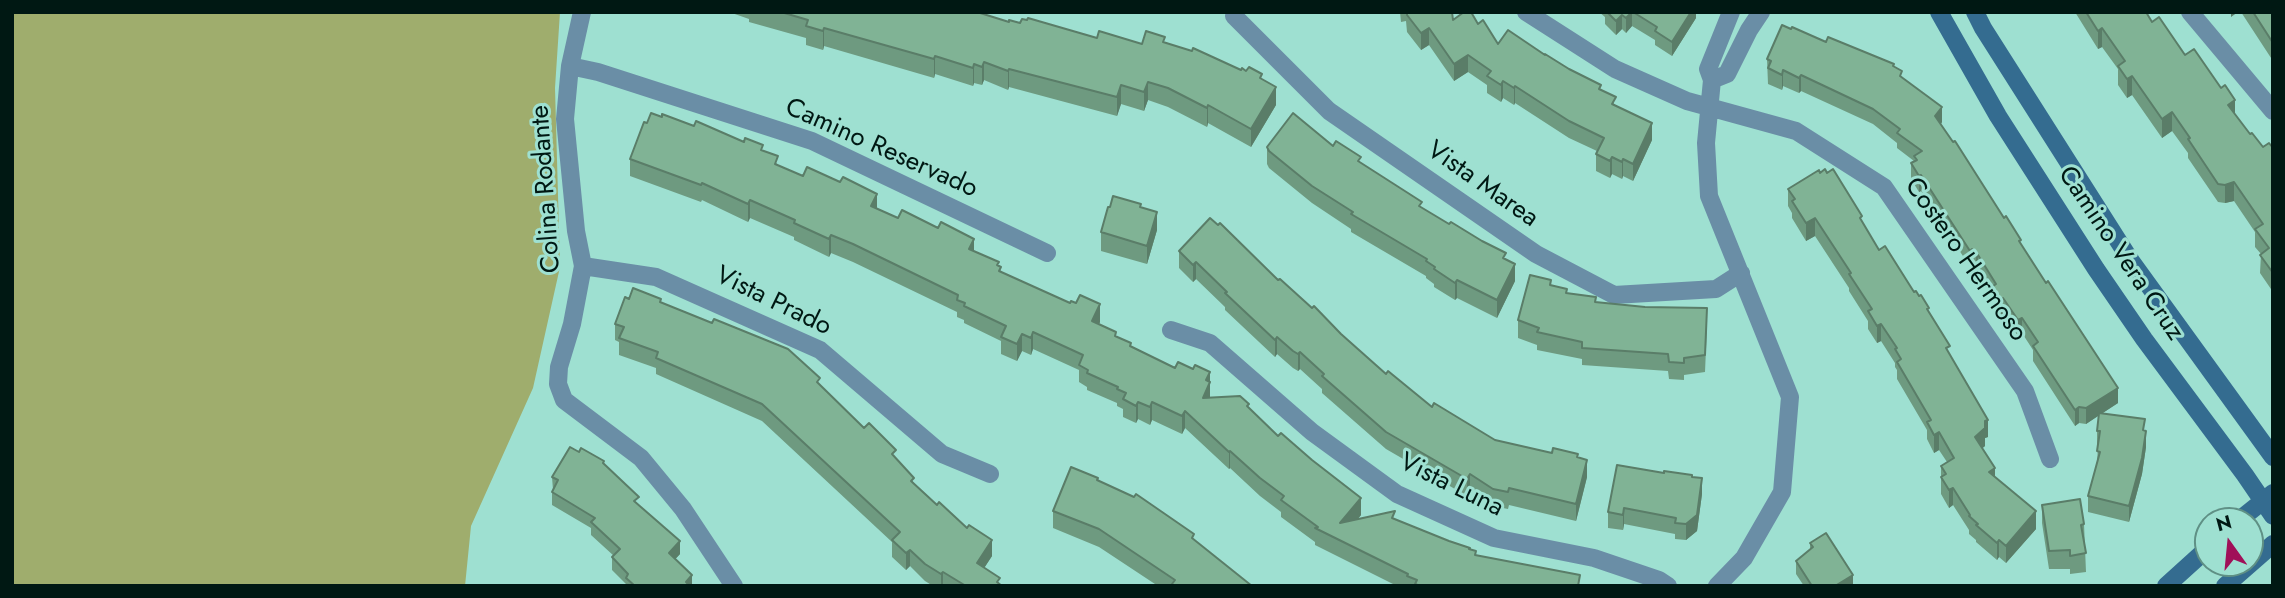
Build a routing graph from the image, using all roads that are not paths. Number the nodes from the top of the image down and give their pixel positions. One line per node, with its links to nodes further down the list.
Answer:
1 (582, 12): 9 (street, Colina Rodante)
2 (1526, 12): 11 (street, Costero Hermoso)
3 (1731, 12): 10 (street)
4 (1761, 12): 10 (street)
5 (1939, 12): 20 (main road, Camino Vera Cruz)
6 (1975, 12): 17 (main road, Camino Vera Cruz)
7 (2190, 12): 12 (street)
8 (1234, 16): 15 (street, Vista Marea)
9 (570, 66): 13 (street, Camino Reservado); 14 (street, Colina Rodante)
10 (1712, 80): 11 (street)
11 (1709, 108): 15 (street); 18 (street, Costero Hermoso)
12 (2273, 111)
13 (1047, 253)
14 (583, 266): 19 (street, Vista Prado); 24 (street, Colina Rodante)
15 (1741, 273): 26 (street)
16 (1171, 330): 25 (street, Vista Luna)
17 (2273, 457)
18 (2050, 459)
19 (990, 474)
20 (2267, 497): 21 (main road, Camino Vera Cruz)
21 (2273, 516)
22 (2273, 544): 28 (main road)
23 (2194, 561): 27 (main road)
24 (734, 586)
25 (1668, 586)
26 (1717, 586)
27 (2166, 586)
28 (2225, 586)

